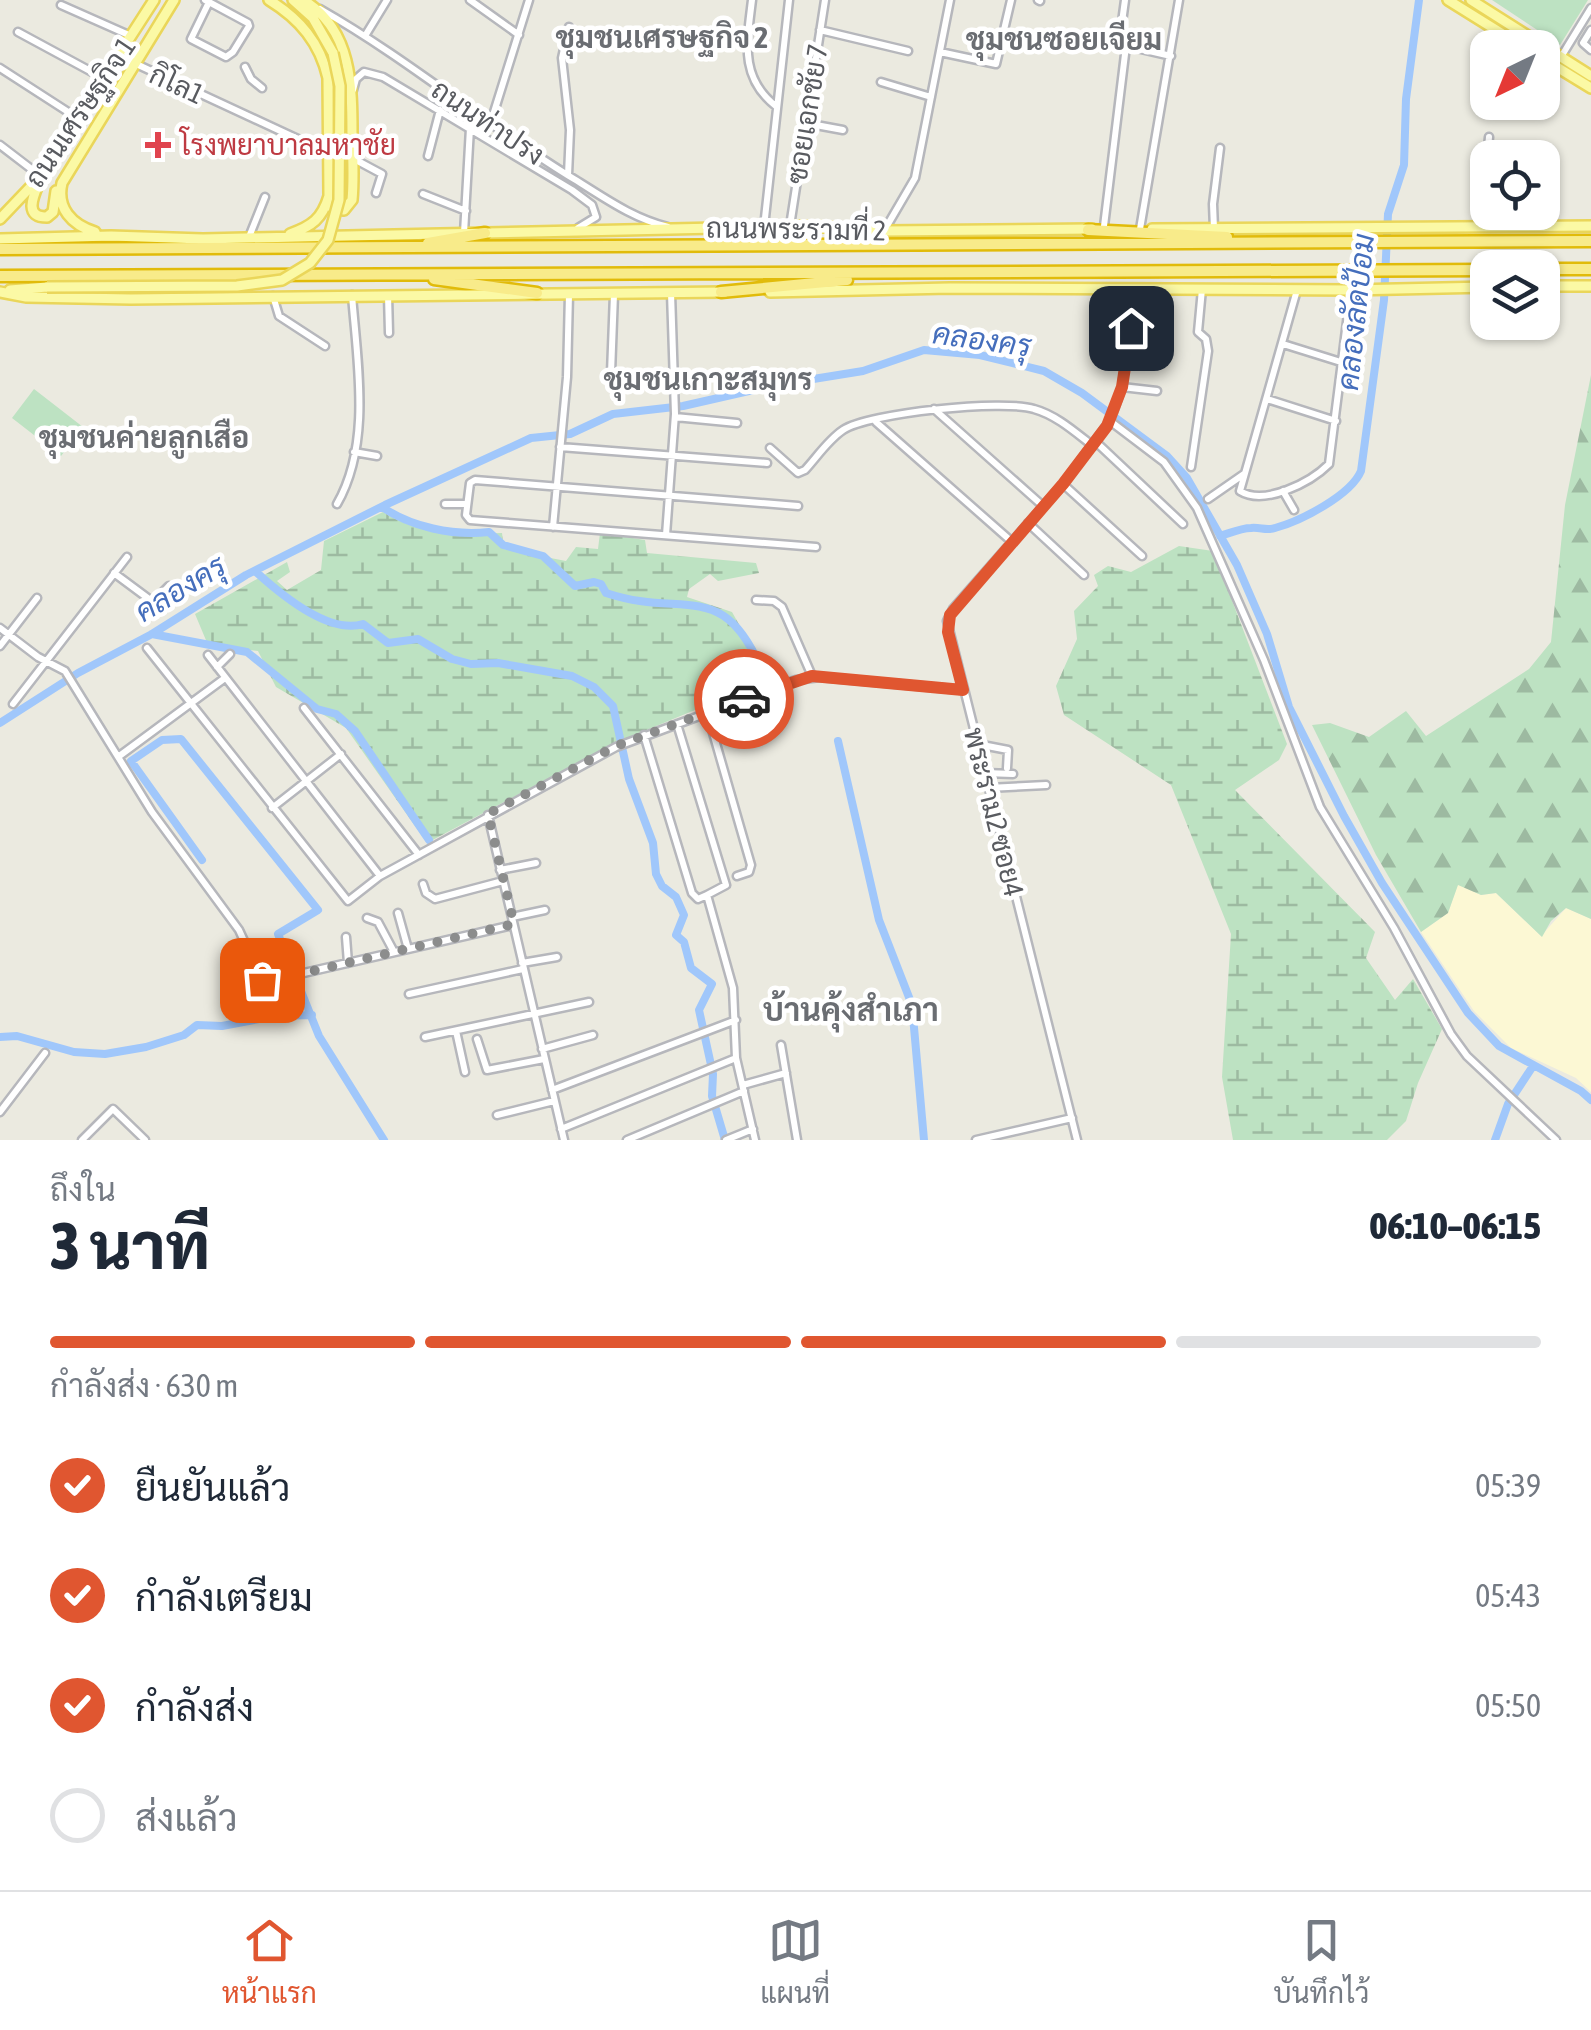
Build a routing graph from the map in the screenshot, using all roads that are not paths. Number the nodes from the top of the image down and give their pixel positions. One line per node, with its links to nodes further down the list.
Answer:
1 (154, 0): 28 (main road, ถนนเศรษฐกิจ 1)
2 (174, 0): 38 (main road, ถนนเศรษฐกิจ 1)
3 (269, 0): 60 (main road)
4 (293, 0): 107 (main road, bridge)
5 (387, 0): 29 (street)
6 (470, 0): 27 (street)
7 (529, 0): 27 (street)
8 (752, 0): 49 (street)
9 (789, 0): 49 (street)
10 (825, 0): 22 (street, ซอยเอกชัย 7)
11 (950, 0): 33 (street)
12 (1010, 0): 33 (street)
13 (1125, 0): 30 (street)
14 (1179, 0): 35 (street)
15 (1448, 0): 23 (main road)
16 (1471, 0): 24 (main road)
17 (207, 1): 17 (street)
18 (306, 2): 29 (street, ถนนท่าปรง); 48 (main road, ถนนท่าปรง)
19 (61, 5): 28 (street)
20 (1591, 8): 36 (street)
21 (569, 28): 64 (street)
22 (820, 30): 31 (street); 52 (street, ซอยเอกชัย 7)
23 (1496, 30)
24 (1513, 30)
25 (1591, 30): 32 (street)
26 (18, 32): 43 (street)
27 (519, 35): 53 (street)
28 (131, 36): 34 (main road, ถนนเศรษฐกิจ 1)
29 (364, 36): 53 (street, ถนนท่าปรง)
30 (1126, 46): 35 (street); 72 (street)
31 (908, 50)
32 (1591, 50)
33 (940, 52): 47 (street)
34 (118, 56): 38 (street, กิโล1); 43 (main road, ถนนเศรษฐกิจ 1)
35 (1171, 56): 80 (street)
36 (1560, 59)
37 (1560, 63): 42 (main road)
38 (134, 64): 60 (street, กิโล1); 65 (main road, ถนนเศรษฐกิจ 1)
39 (1560, 64): 46 (main road)
40 (245, 67): 45 (street)
41 (0, 68): 51 (street)
42 (1591, 76)
43 (105, 79): 51 (main road, ถนนเศรษฐกิจ 1)
44 (881, 82): 47 (street)
45 (262, 88)
46 (1591, 88)
47 (931, 96): 83 (street)
48 (352, 97): 50 (street, ถนนท่าปรง); 62 (main road, ถนนท่าปรง)
49 (778, 108): 79 (street)
50 (440, 110): 54 (street, ถนนท่าปรง); 61 (street)
51 (80, 119): 63 (main road, ถนนเศรษฐกิจ 1)
52 (806, 123): 55 (street); 75 (street, ซอยเอกชัย 7)
53 (490, 124): 64 (street, ถนนท่าปรง)
54 (470, 128): 70 (street); 77 (street, ถนนท่าปรง)
55 (842, 130)
56 (1489, 137): 57 (street)
57 (1489, 140)
58 (0, 145): 63 (street)
59 (1220, 148): 81 (street)
60 (330, 153): 68 (main road)
61 (428, 156)
62 (353, 159): 66 (street); 68 (main road, ถนนท่าปรง)
63 (43, 173): 65 (main road); 71 (main road, ถนนเศรษฐกิจ 1)
64 (568, 175): 78 (street, ถนนท่าปรง)
65 (63, 180): 86 (main road, ถนนเศรษฐกิจ 1)
66 (376, 194)
67 (423, 194): 70 (street)
68 (329, 196): 87 (main road)
69 (264, 197): 88 (street)
70 (466, 211): 84 (street)
71 (0, 219)
72 (1104, 226): 80 (main road, ถนนพระรามที่ 2); 82 (main road, ถนนพระรามที่ 2)
73 (1560, 226): 74 (main road, ถนนพระรามที่ 2)
74 (1591, 226)
75 (790, 227): 79 (main road, ถนนพระรามที่ 2); 83 (main road, ถนนพระรามที่ 2)
76 (1470, 227): 81 (main road, ถนนพระรามที่ 2)
77 (577, 228): 78 (main road, ถนนพระรามที่ 2); 85 (main road, ถนนพระรามที่ 2)
78 (672, 228): 79 (main road, ถนนพระรามที่ 2)
79 (764, 228)
80 (1140, 229): 81 (main road, ถนนพระรามที่ 2)
81 (1214, 229)
82 (1088, 230): 83 (main road, ถนนพระรามที่ 2); 91 (highway)
83 (884, 231)
84 (464, 233): 85 (main road, ถนนพระรามที่ 2); 87 (main road, ถนนพระรามที่ 2)
85 (485, 233): 92 (highway)
86 (111, 236): 88 (main road, ถนนพระรามที่ 2); 89 (main road, ถนนพระรามที่ 2)
87 (282, 237): 88 (main road, ถนนพระรามที่ 2)
88 (249, 238)
89 (0, 239)
90 (1591, 241): 91 (highway, ถนนพระรามที่ 2)
91 (1374, 242): 92 (highway, ถนนพระรามที่ 2)
92 (393, 248): 93 (highway, ถนนพระรามที่ 2)
93 (0, 250)
94 (1560, 269): 95 (highway)
95 (1591, 269)
96 (1470, 270): 98 (highway, ถนนพระรามที่ 2)
97 (378, 273): 98 (highway, ถนนพระรามที่ 2); 99 (highway, ถนนพระรามที่ 2); 109 (highway)
98 (913, 274): 108 (highway)
99 (0, 276)
100 (1560, 286): 101 (main road)
101 (1591, 286)
102 (1136, 287): 104 (main road); 108 (main road); 121 (street)
103 (1470, 287): 106 (main road)
104 (1202, 288): 105 (main road); 137 (street)
105 (1298, 289): 106 (main road); 117 (street)
106 (1351, 290): 119 (street)
107 (0, 292): 115 (main road)
108 (721, 292): 111 (main road)
109 (537, 293): 110 (main road); 114 (main road)
110 (569, 293): 112 (main road); 130 (street)
111 (671, 293): 112 (main road); 125 (street)
112 (614, 294): 120 (street)
113 (352, 295): 114 (main road); 115 (main road); 133 (street)
114 (388, 295): 116 (street)
115 (273, 296): 118 (street)
116 (389, 333)
117 (1282, 344): 119 (street); 123 (street)
118 (325, 346)
119 (1344, 364): 128 (street)
120 (611, 373)
121 (1122, 387): 122 (street); 126 (street, พระราม2 ซอย4)
122 (1157, 391)
123 (1267, 399): 128 (street); 138 (street)
124 (934, 409): 127 (street); 131 (street); 148 (street)
125 (675, 416): 129 (street); 134 (street)
126 (1111, 420): 131 (street, พระราม2 ซอย4); 239 (street)
127 (876, 421): 132 (street); 154 (street)
128 (1336, 421): 141 (street)
129 (736, 423)
130 (561, 440): 134 (street); 140 (street)
131 (1094, 444): 139 (street, พระราม2 ซอย4); 151 (street)
132 (770, 448)
133 (354, 452): 135 (street); 144 (street)
134 (672, 455): 136 (street); 142 (street)
135 (377, 456)
136 (767, 463)
137 (1191, 467)
138 (1246, 474): 141 (street); 143 (street)
139 (1063, 484): 148 (street, พระราม2 ซอย4); 156 (street)
140 (555, 486): 142 (street); 146 (street); 152 (street)
141 (1283, 491): 149 (street)
142 (668, 494): 147 (street); 153 (street)
143 (1208, 499)
144 (337, 504)
145 (445, 504): 146 (street)
146 (467, 504): 152 (street)
147 (798, 506)
148 (1043, 506): 150 (street, พระราม2 ซอย4)
149 (1294, 510)
150 (1028, 523): 154 (street, พระราม2 ซอย4); 159 (street)
151 (1183, 524)
152 (553, 527): 153 (street)
153 (666, 535): 155 (street)
154 (1012, 541): 173 (street, พระราม2 ซอย4)
155 (816, 547)
156 (1142, 556)
157 (127, 558): 158 (street)
158 (114, 574): 160 (street); 169 (street)
159 (1084, 576)
160 (170, 586)
161 (37, 598): 164 (street)
162 (756, 600): 171 (street)
163 (0, 628): 164 (street)
164 (9, 634): 165 (street); 169 (street)
165 (0, 646)
166 (147, 648): 175 (street)
167 (208, 654): 170 (street)
168 (230, 654): 170 (street)
169 (46, 660): 174 (street); 182 (street)
170 (217, 667): 172 (street)
171 (812, 676): 173 (street); 177 (street)
172 (226, 678): 175 (street); 184 (street)
173 (963, 690): 180 (street, พระราม2 ซอย4)
174 (13, 704)
175 (190, 705): 182 (street); 187 (street)
176 (304, 708): 181 (street)
177 (707, 712): 178 (street); 193 (street)
178 (677, 724): 179 (street); 196 (street)
179 (644, 735): 188 (street); 196 (street)
180 (977, 744): 183 (street, พระราม2 ซอย4); 183 (street)
181 (341, 754): 184 (street); 189 (street)
182 (118, 757): 205 (street)
183 (984, 773): 186 (street, พระราม2 ซอย4)
184 (307, 780): 187 (street); 192 (street)
185 (1046, 785): 186 (street)
186 (988, 788): 227 (street, พระราม2 ซอย4)
187 (272, 808): 192 (street)
188 (488, 814): 189 (street); 191 (street)
189 (419, 855): 192 (street)
190 (536, 863): 191 (street)
191 (500, 870): 194 (street)
192 (380, 876)
193 (737, 876)
194 (503, 881): 195 (street); 200 (street)
195 (422, 884)
196 (707, 895): 210 (street)
197 (545, 910): 200 (street)
198 (398, 912): 202 (street)
199 (367, 918): 203 (street)
200 (512, 921): 202 (street); 206 (street)
201 (346, 937): 205 (street)
202 (408, 949): 203 (street)
203 (394, 952): 205 (street)
204 (556, 957): 206 (street)
205 (348, 963)
206 (523, 966): 207 (street); 209 (street)
207 (409, 994)
208 (589, 1002): 209 (street)
209 (534, 1014): 211 (street); 216 (street)
210 (736, 1020): 218 (street); 223 (street)
211 (456, 1030): 213 (street); 220 (street)
212 (593, 1035): 216 (street)
213 (425, 1037)
214 (477, 1040): 219 (street)
215 (781, 1045): 221 (street)
216 (542, 1049): 219 (street)
217 (45, 1054): 225 (street)
218 (736, 1058): 222 (street); 228 (street)
219 (544, 1059): 223 (street)
220 (465, 1072)
221 (786, 1073): 222 (street); 236 (street)
222 (744, 1088): 229 (street); 233 (street)
223 (552, 1090): 224 (street)
224 (554, 1101): 226 (street); 228 (street)
225 (0, 1112)
226 (497, 1116)
227 (1072, 1118): 237 (street); 238 (street, พระราม2 ซอย4)
228 (562, 1129): 232 (street)
229 (753, 1129): 234 (street); 235 (street)
230 (82, 1140): 231 (street)
231 (145, 1140)
232 (564, 1140)
233 (628, 1140)
234 (727, 1140)
235 (756, 1140)
236 (797, 1140)
237 (976, 1140)
238 (1077, 1140)
239 (1556, 1140)

